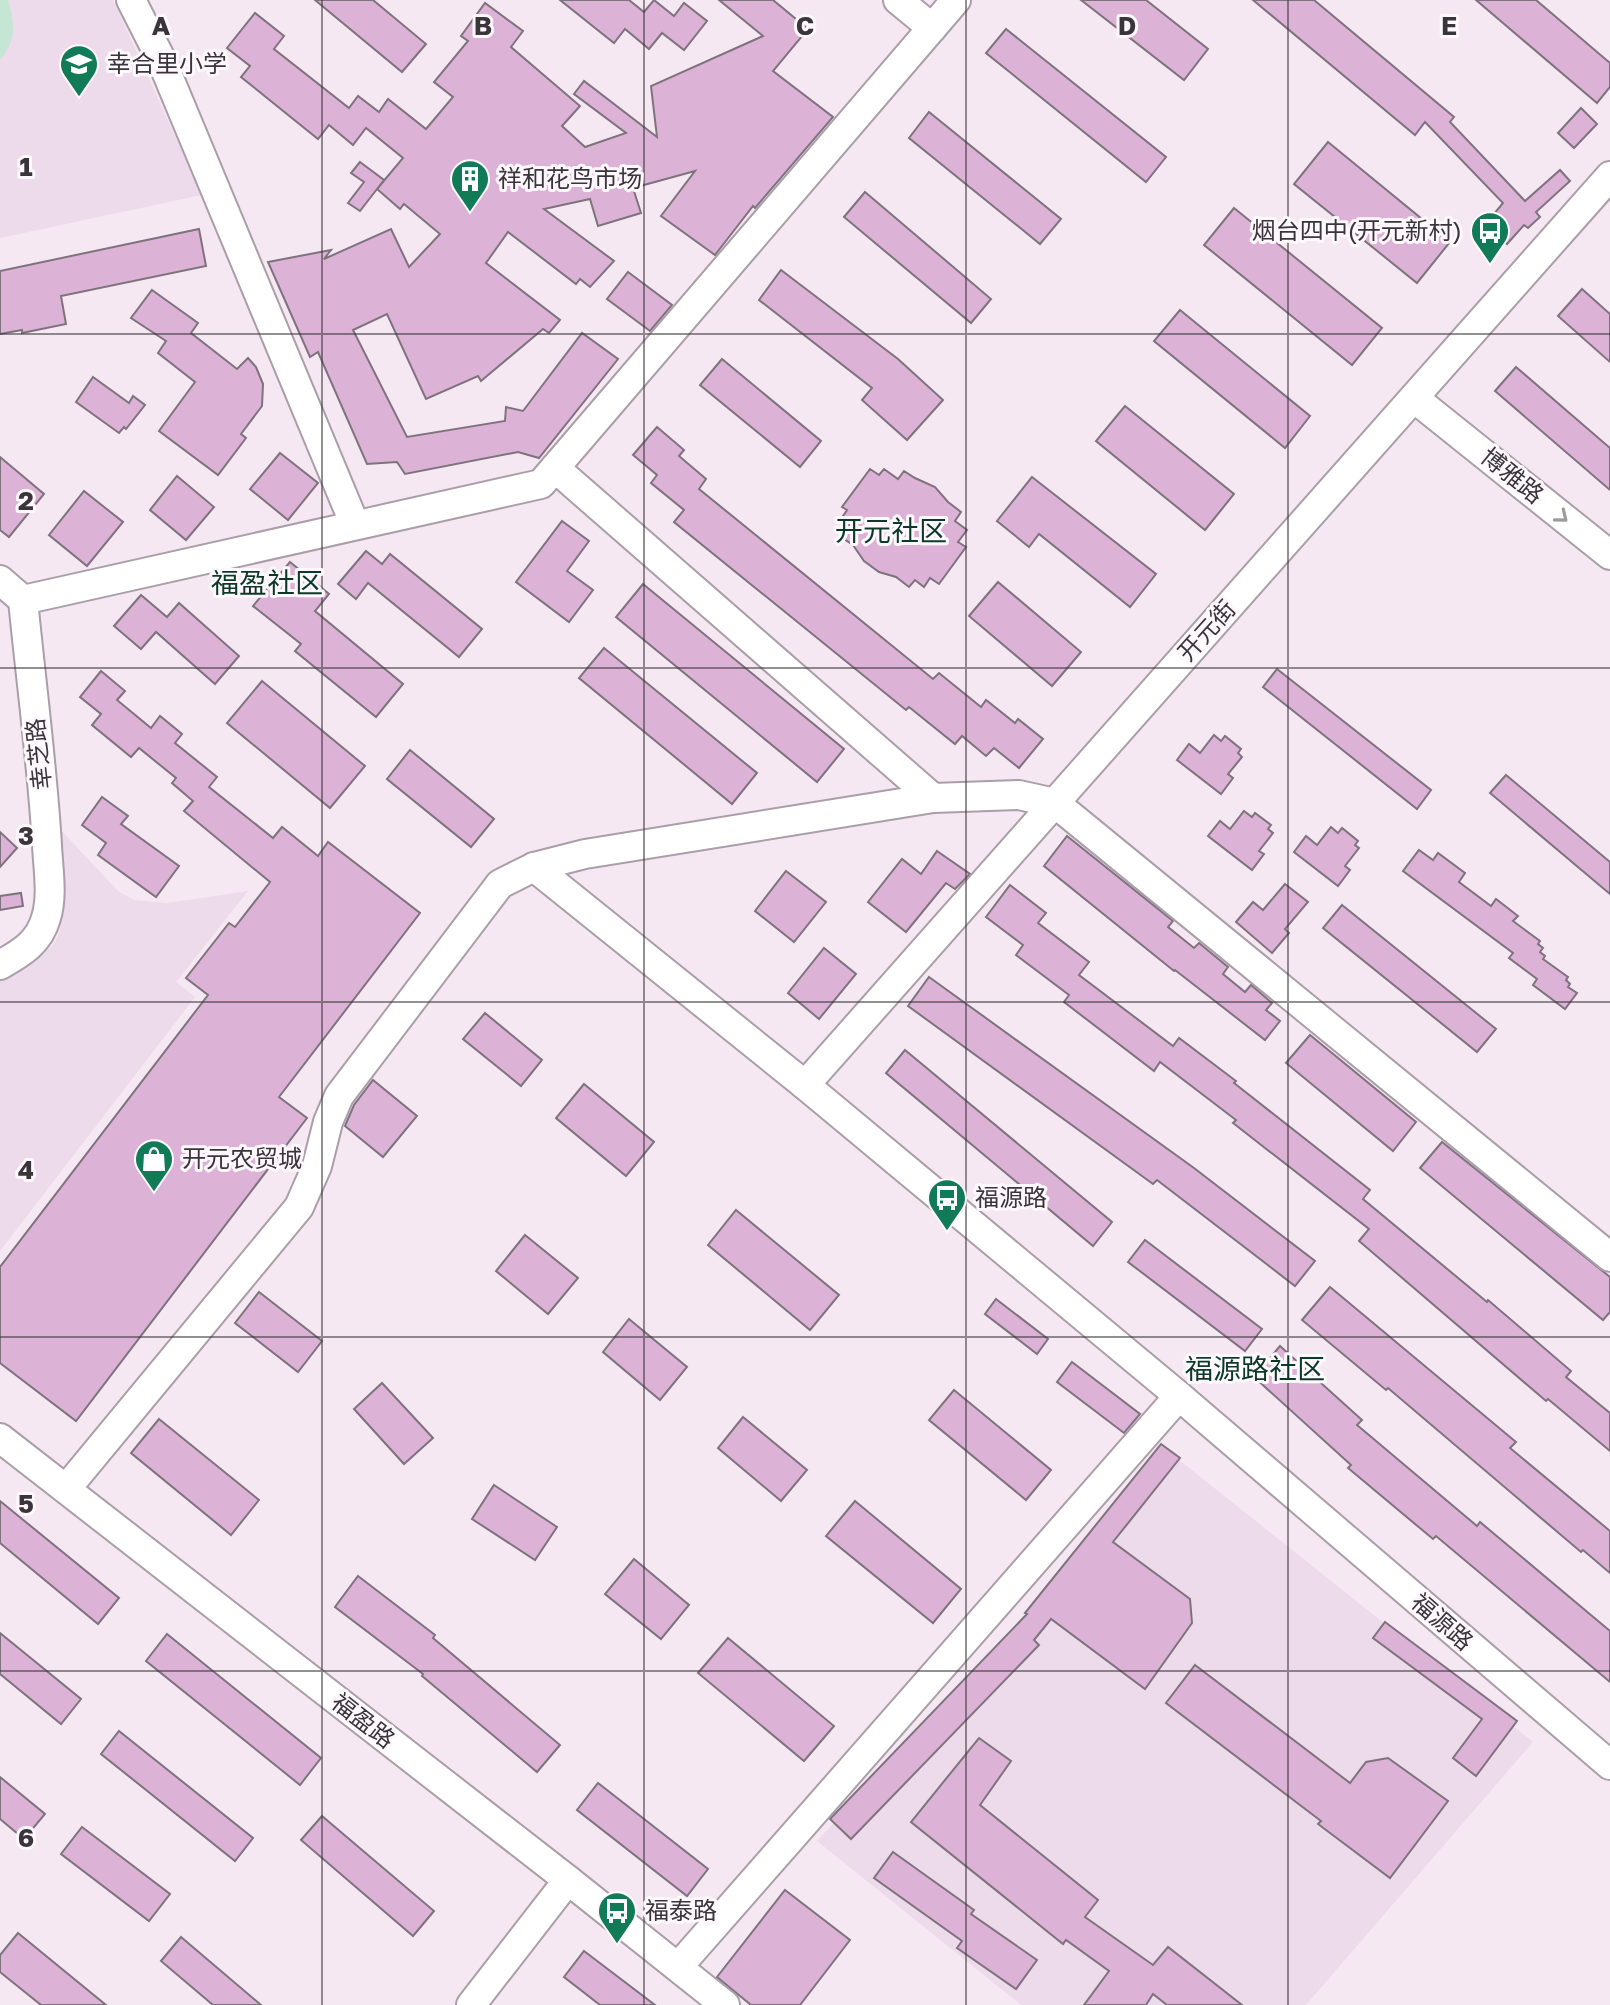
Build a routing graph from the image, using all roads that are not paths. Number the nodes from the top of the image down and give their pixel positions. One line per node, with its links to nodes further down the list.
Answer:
1 (131, 0): 8 (street)
2 (898, 0): 4 (street)
3 (956, 0): 4 (street)
4 (932, 28): 7 (street)
5 (1610, 176): 6 (street, 开元街)
6 (1414, 398): 9 (street, 博雅路, one-way to 9); 13 (street, 开元街)
7 (555, 468): 8 (street); 12 (street)
8 (355, 525): 11 (street)
9 (1610, 555)
10 (0, 580): 11 (street)
11 (23, 600): 15 (street, 幸芝路)
12 (933, 798): 13 (street); 14 (street)
13 (1055, 803): 16 (street, 开元街); 17 (street)
14 (534, 867): 16 (street, 福源路); 20 (street)
15 (0, 965)
16 (805, 1085): 18 (street, 福源路)
17 (1610, 1257)
18 (1179, 1396): 21 (street, 福源路); 23 (street)
19 (0, 1438): 20 (street, 福盈路)
20 (66, 1489): 22 (street, 福盈路)
21 (1610, 1765)
22 (568, 1880): 23 (street, 福盈路); 24 (street)
23 (678, 1967): 25 (street, 福盈路)
24 (471, 2005)
25 (725, 2005)

